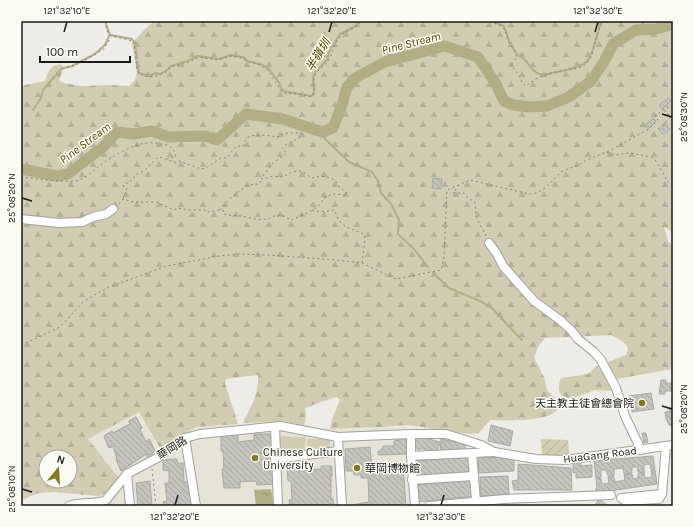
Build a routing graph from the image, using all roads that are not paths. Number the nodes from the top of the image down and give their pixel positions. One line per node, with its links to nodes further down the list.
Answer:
1 (113, 209): 2 (street)
2 (21, 219)
3 (490, 244): 9 (street)
4 (275, 427): 6 (street, 華岡路); 7 (street, 華岡路); 14 (street)
5 (411, 434): 6 (street, 華岡路); 11 (street, HuaGang Road); 13 (street)
6 (338, 437): 10 (street)
7 (185, 438): 15 (street, 華岡路); 24 (street)
8 (670, 445): 9 (street, HuaGang Road); 18 (street)
9 (641, 450): 11 (street, HuaGang Road)
10 (338, 451): 14 (street); 26 (street)
11 (494, 452): 12 (street)
12 (472, 453): 13 (street); 16 (street)
13 (411, 456): 17 (street)
14 (275, 459): 25 (street)
15 (127, 474): 22 (street, 華岡路); 23 (street)
16 (474, 476): 17 (street); 20 (street)
17 (412, 480): 27 (street)
18 (662, 490)
19 (611, 495): 21 (street)
20 (476, 501): 21 (street); 28 (street)
21 (504, 502)
22 (69, 506)
23 (130, 506)
24 (196, 506)
25 (278, 506)
26 (342, 506)
27 (415, 506)
28 (429, 506)

